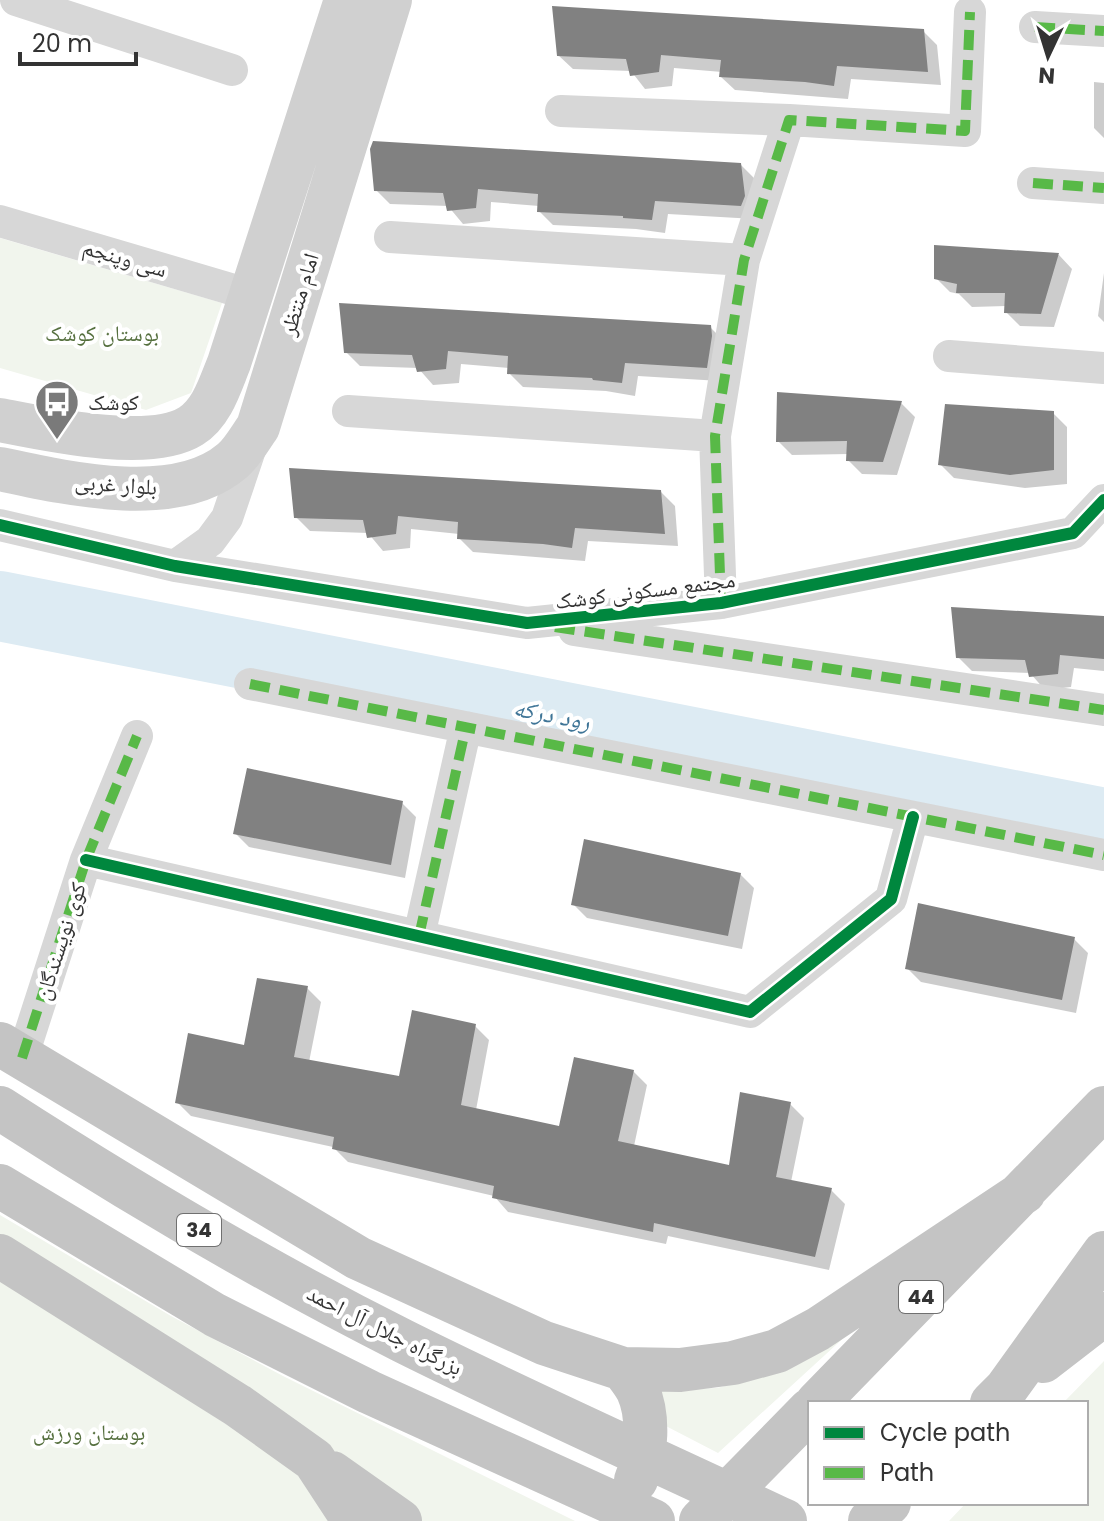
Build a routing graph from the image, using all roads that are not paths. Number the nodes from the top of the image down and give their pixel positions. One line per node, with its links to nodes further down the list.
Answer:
1 (16, 0): 7 (street)
2 (346, 0): 15 (main road, امام منتظر)
3 (390, 0): 20 (main road, امام منتظر)
4 (970, 12): 9 (street)
5 (1035, 27): 6 (street)
6 (1104, 31)
7 (232, 70)
8 (561, 111): 9 (street)
9 (789, 120): 14 (street)
10 (1033, 183): 11 (street)
11 (1104, 188)
12 (0, 221): 15 (street, سی وپنجم)
13 (390, 237): 14 (street)
14 (744, 260): 21 (street)
15 (251, 295): 19 (main road, امام منتظر)
16 (949, 356): 17 (street)
17 (1104, 368)
18 (348, 411): 21 (street)
19 (0, 420)
20 (258, 427): 22 (main road, بلوار غربی); 25 (street, امام منتظر)
21 (715, 436): 26 (street)
22 (0, 469)
23 (1104, 500): 26 (street, مجتمع مسکونی کوشک)
24 (0, 525): 25 (street, مجتمع مسکونی کوشک)
25 (175, 566): 27 (street, مجتمع مسکونی کوشک)
26 (721, 603): 27 (street, مجتمع مسکونی کوشک)
27 (527, 623): 29 (street)
28 (250, 684): 30 (street)
29 (1104, 710)
30 (466, 727): 32 (street); 35 (street)
31 (137, 736): 34 (street, کوی نویسندگان)
32 (913, 817): 33 (street); 35 (street)
33 (1104, 855)
34 (86, 860): 35 (street); 36 (street, کوی نویسندگان)
35 (419, 936)
36 (11, 1051): 44 (highway)
37 (0, 1108): 55 (highway, بزرگراه جلال آل احمد / 34)
38 (1104, 1108): 40 (highway, 44)
39 (0, 1186): 53 (highway)
40 (1024, 1192): 44 (highway); 46 (highway, 44)
41 (1104, 1253): 45 (highway)
42 (0, 1256): 48 (highway)
43 (1104, 1314): 45 (highway)
44 (623, 1369): 52 (highway)
45 (999, 1396)
46 (819, 1401)
47 (808, 1412): 54 (highway)
48 (314, 1460): 50 (highway); 51 (highway)
49 (887, 1505): 56 (highway)
50 (354, 1521)
51 (400, 1521)
52 (608, 1521)
53 (653, 1521)
54 (701, 1521)
55 (785, 1521)
56 (870, 1521)

